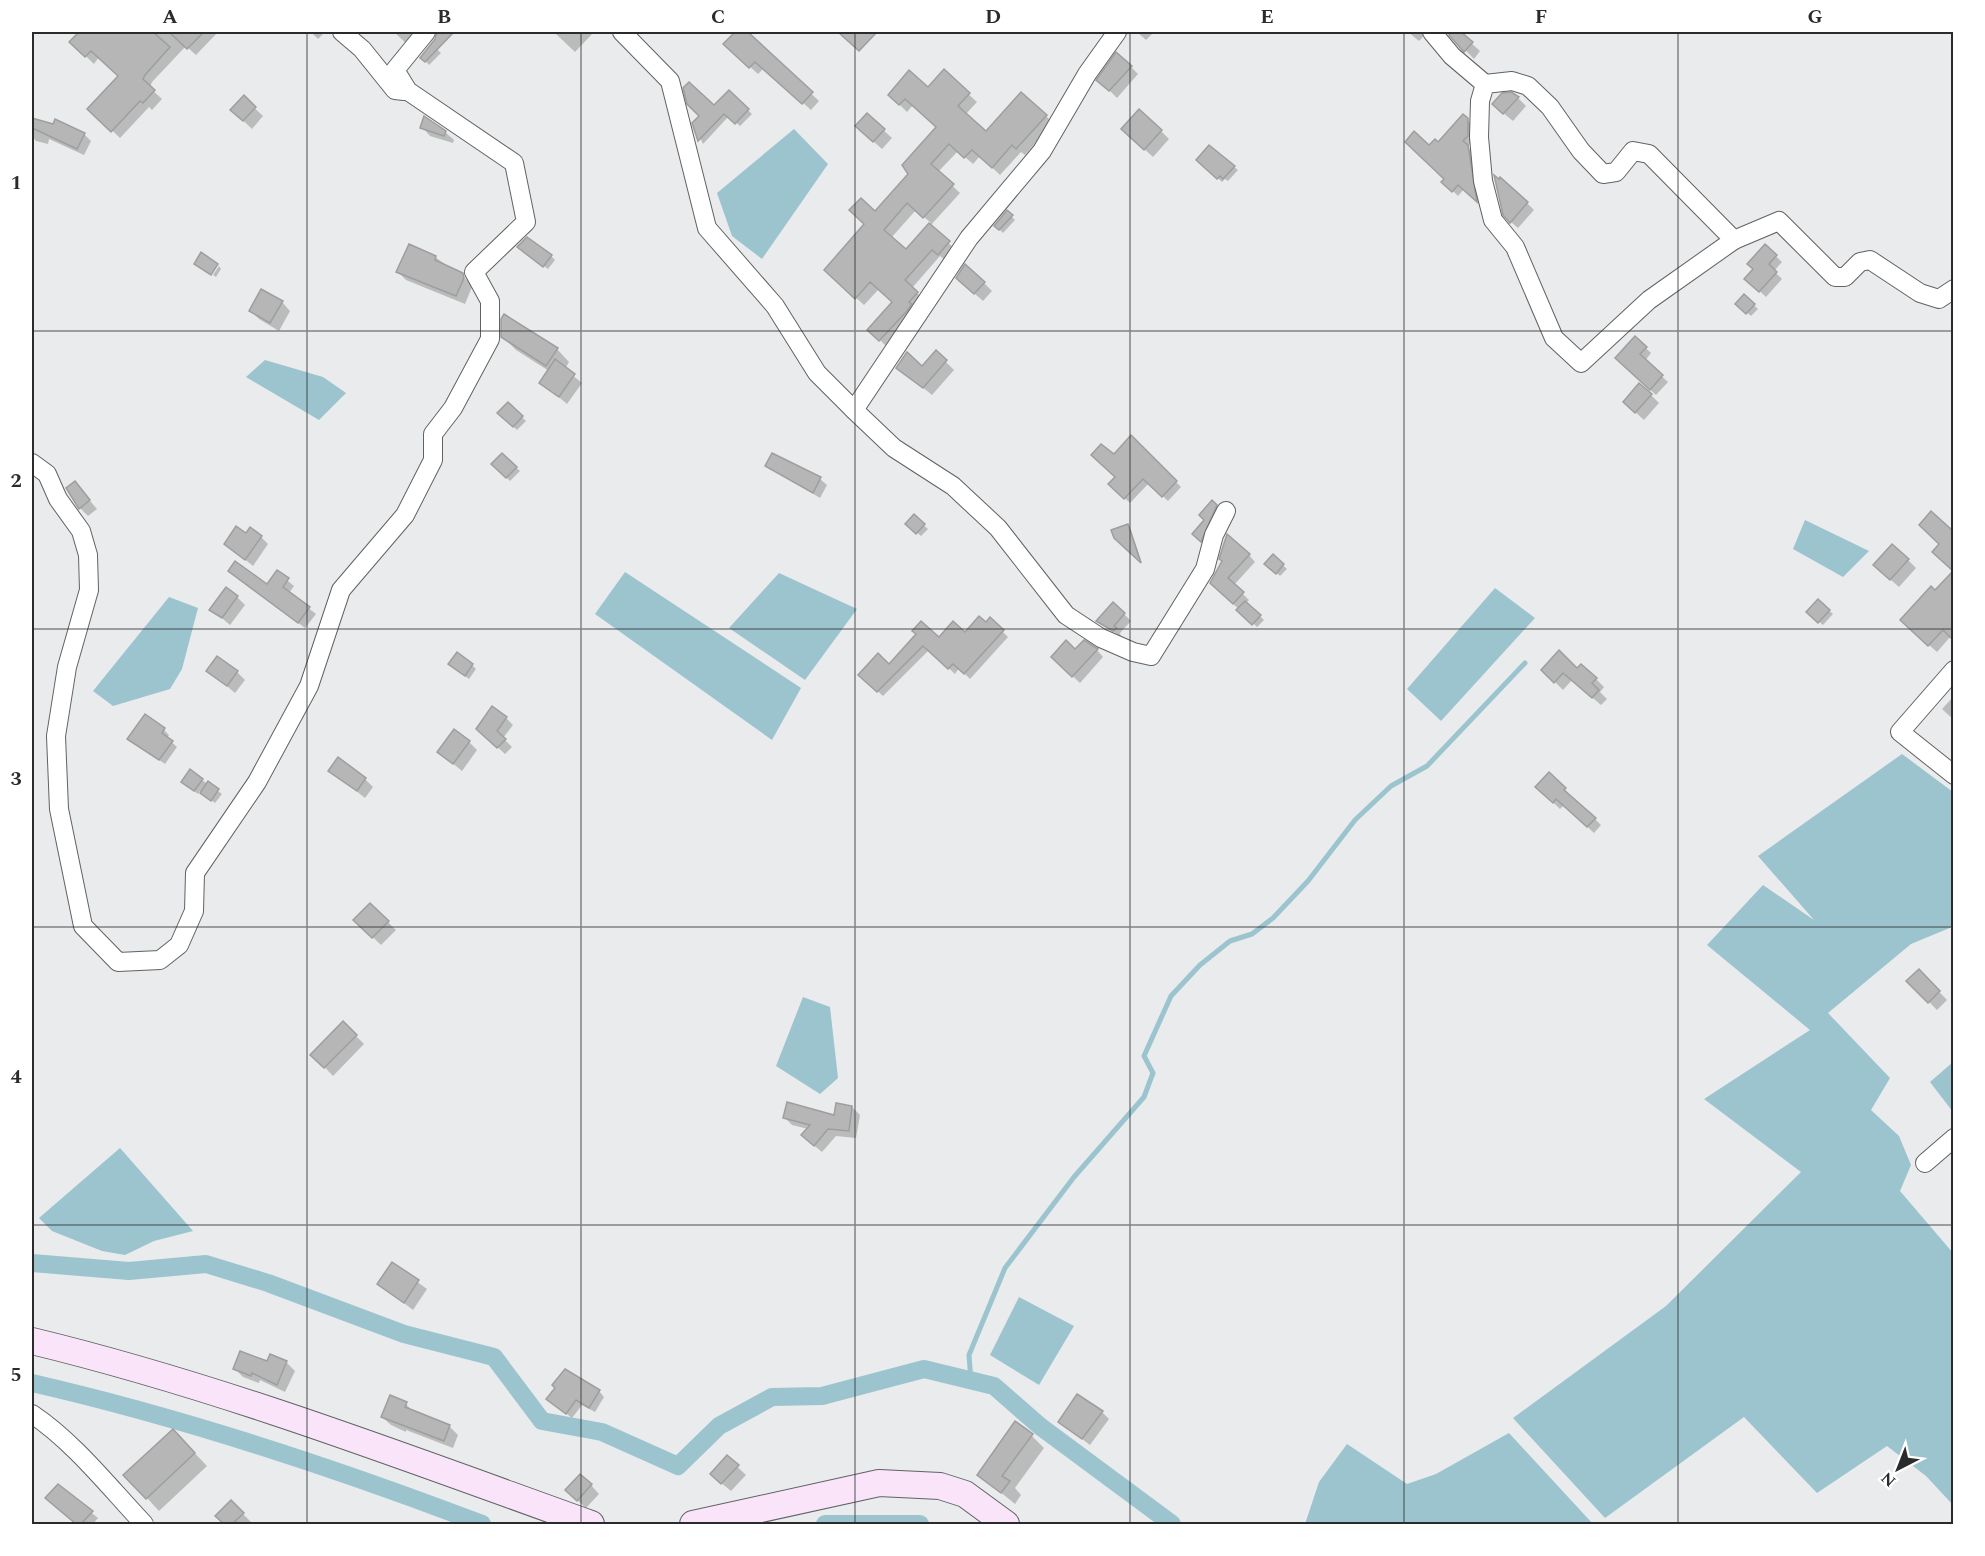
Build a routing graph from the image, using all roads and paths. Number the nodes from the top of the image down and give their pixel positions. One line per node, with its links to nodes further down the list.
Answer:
1 (342, 32): 7 (street)
2 (426, 32): 7 (street)
3 (622, 32): 10 (street)
4 (1117, 32): 10 (street)
5 (1432, 32): 6 (street)
6 (1485, 84): 8 (street); 8 (street)
7 (408, 91): 11 (street)
8 (1734, 240): 9 (street)
9 (1953, 289)
10 (854, 410): 12 (street)
11 (32, 463)
12 (1226, 511)
13 (1953, 670): 14 (street)
14 (1953, 775)
15 (1953, 1138): 16 (street)
16 (1925, 1163)
17 (32, 1341): 20 (street)
18 (32, 1414): 19 (street)
19 (144, 1524)
20 (591, 1524)
21 (693, 1524): 22 (street)
22 (1006, 1524)

